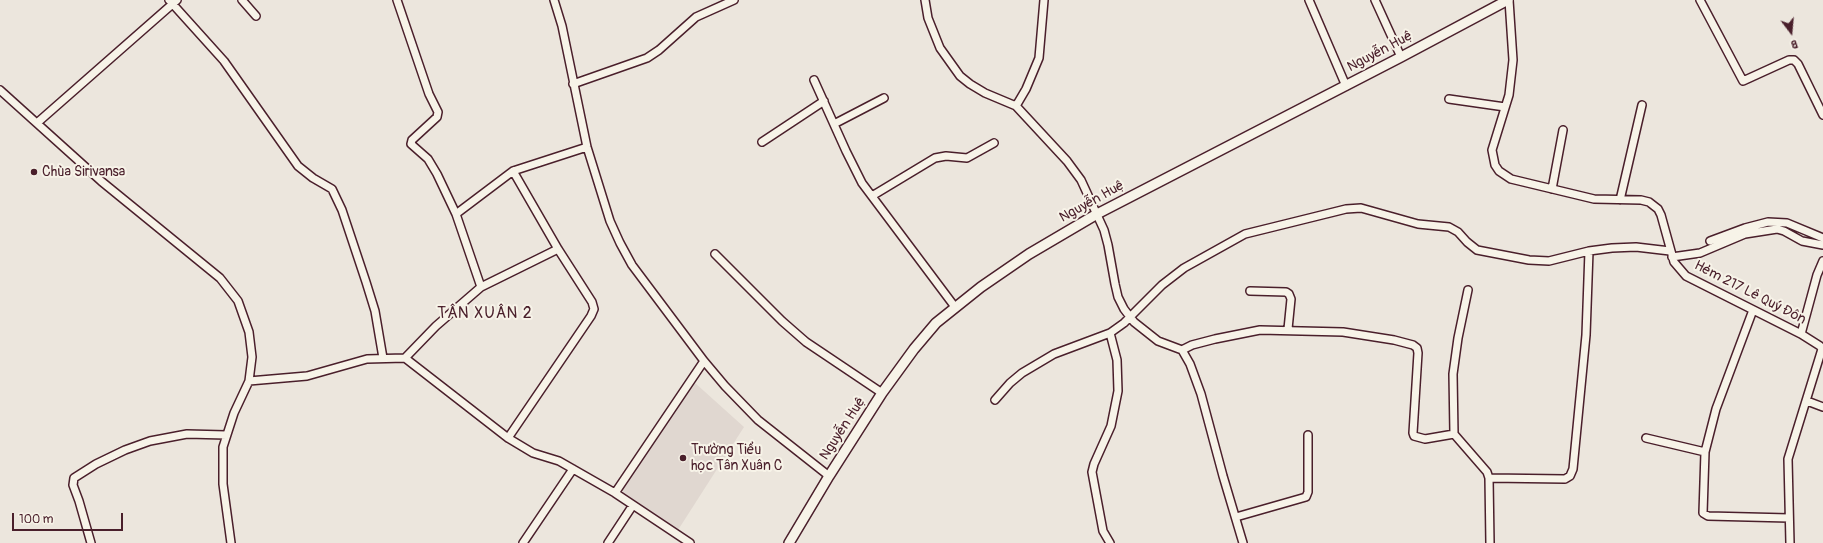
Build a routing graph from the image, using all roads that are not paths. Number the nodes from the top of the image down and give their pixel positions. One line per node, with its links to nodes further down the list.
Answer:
1 (242, 0): 12 (street)
2 (397, 0): 35 (street)
3 (554, 0): 15 (street)
4 (734, 0): 15 (street)
5 (925, 0): 22 (street)
6 (1044, 0): 22 (street)
7 (1309, 0): 16 (street)
8 (1375, 0): 13 (street)
9 (1508, 0): 13 (street, Nguyễn Huệ); 23 (street, Hẻm 217 Lê Quý Đôn)
10 (1700, 0): 24 (street)
11 (172, 1): 25 (street); 55 (street)
12 (256, 16)
13 (1401, 57): 16 (street, Nguyễn Huệ)
14 (814, 80): 20 (street)
15 (573, 84): 30 (street)
16 (1346, 86): 36 (street, Nguyễn Huệ)
17 (1, 91): 25 (street)
18 (884, 98): 26 (street)
19 (1449, 99): 23 (street)
20 (824, 101): 26 (street); 28 (street)
21 (1642, 105): 34 (street)
22 (1016, 106): 36 (street)
23 (1505, 107): 32 (street, Hẻm 217 Lê Quý Đôn)
24 (1823, 115)
25 (37, 123): 58 (street)
26 (834, 124): 33 (street)
27 (1562, 130): 32 (street)
28 (762, 142)
29 (994, 143): 33 (street)
30 (587, 147): 31 (street); 57 (street)
31 (513, 172): 35 (street); 40 (street)
32 (1552, 189): 34 (street, Hẻm 217 Lê Quý Đôn)
33 (872, 196): 48 (street)
34 (1620, 200): 43 (street, Hẻm 217 Lê Quý Đôn)
35 (456, 214): 45 (street)
36 (1097, 214): 48 (street, Nguyễn Huệ); 50 (street)
37 (1823, 238): 38 (street)
38 (1710, 241)
39 (1823, 245): 43 (street)
40 (558, 249): 45 (street); 66 (street)
41 (1589, 251): 43 (street); 50 (street); 71 (street)
42 (715, 254): 59 (street)
43 (1671, 254): 49 (street, Hẻm 217 Lê Quý Đôn)
44 (1823, 261): 53 (street)
45 (481, 287): 56 (street)
46 (1468, 290): 63 (street)
47 (1250, 291): 51 (street)
48 (955, 307): 59 (street, Nguyễn Huệ)
49 (1753, 310): 53 (street, Hẻm 217 Lê Quý Đôn); 68 (street)
50 (1130, 317): 52 (street); 54 (street)
51 (1288, 329): 54 (street); 63 (street)
52 (1110, 333): 60 (street); 82 (street)
53 (1801, 334): 61 (street, Hẻm 217 Lê Quý Đôn)
54 (1182, 350): 74 (street)
55 (383, 358): 56 (street); 58 (street)
56 (406, 358): 66 (street)
57 (704, 361): 70 (street); 72 (street)
58 (249, 381): 64 (street)
59 (882, 393): 70 (street, Nguyễn Huệ)
60 (995, 400)
61 (1807, 401): 62 (street); 75 (street, Hẻm 217 Lê Quý Đôn)
62 (1823, 407)
63 (1454, 434): 71 (street)
64 (226, 435): 76 (street); 77 (street)
65 (1308, 435): 74 (street)
66 (508, 438): 69 (street)
67 (1646, 438): 68 (street)
68 (1705, 452): 75 (street)
69 (573, 469): 72 (street); 78 (street)
70 (829, 476): 81 (street, Nguyễn Huệ)
71 (1489, 478): 84 (street)
72 (615, 493): 73 (street)
73 (633, 505): 79 (street); 80 (street)
74 (1236, 517): 83 (street)
75 (1789, 518): 85 (street, Hẻm 217 Lê Quý Đôn)
76 (92, 543)
77 (231, 543)
78 (523, 543)
79 (608, 543)
80 (690, 543)
81 (789, 543)
82 (1110, 543)
83 (1243, 543)
84 (1490, 543)
85 (1790, 543)

